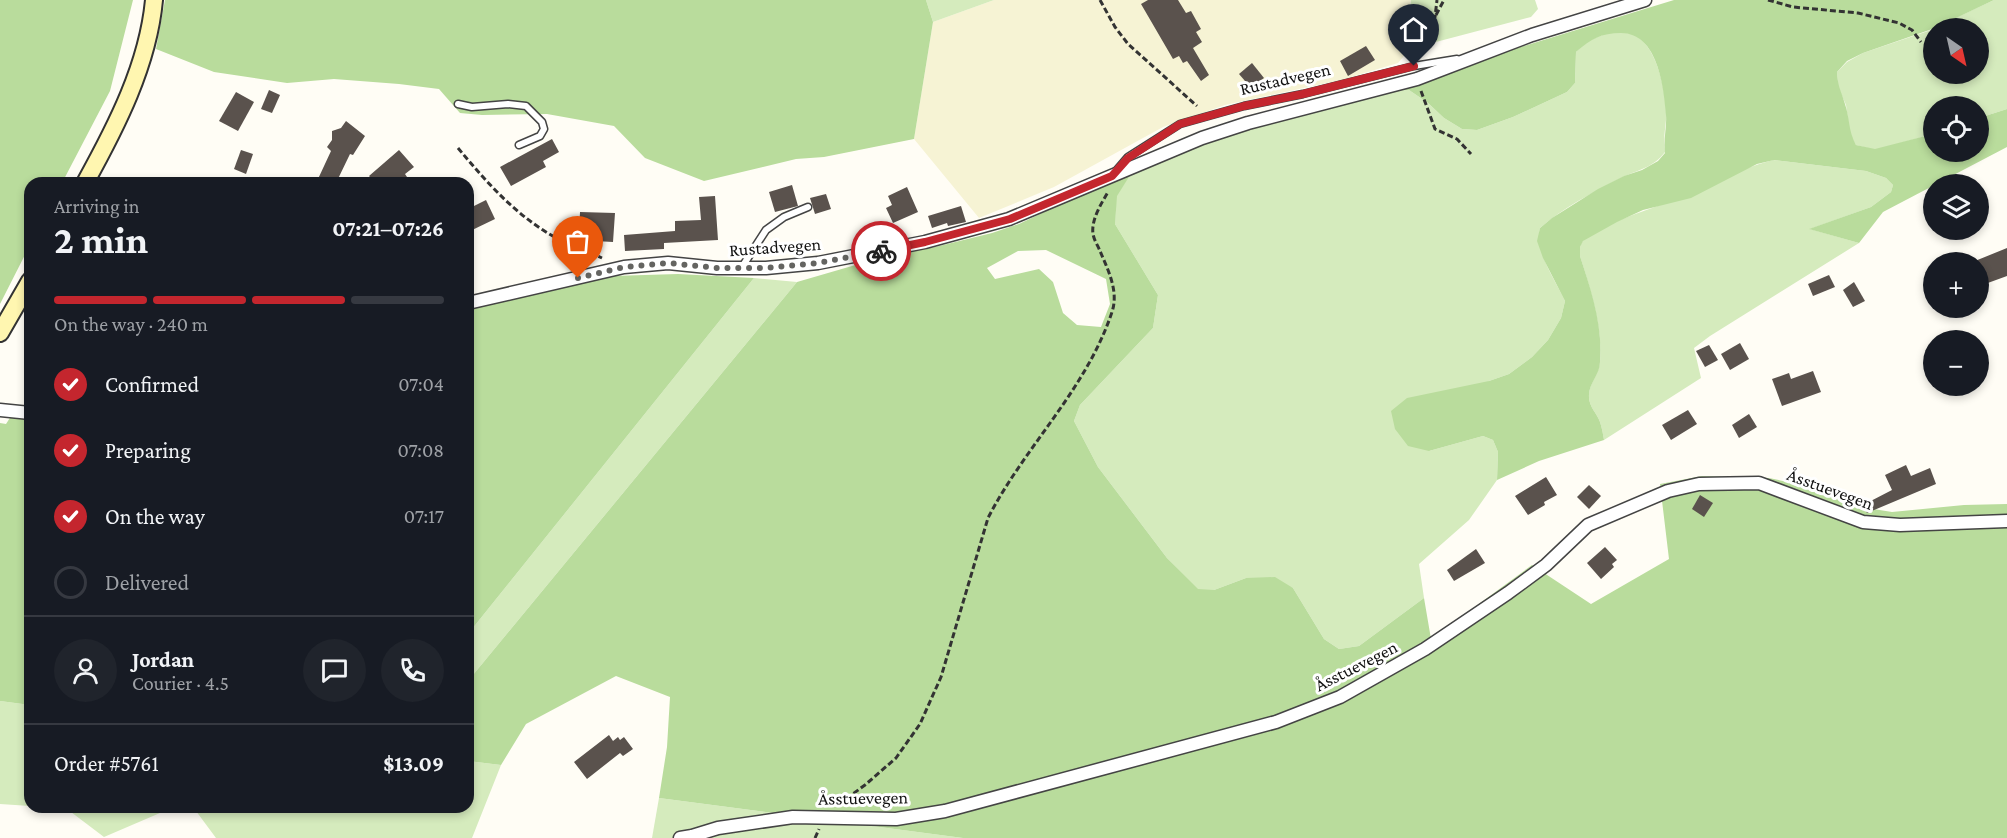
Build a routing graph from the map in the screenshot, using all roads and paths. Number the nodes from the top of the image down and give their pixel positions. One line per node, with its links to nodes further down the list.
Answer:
1 (154, 0): 14 (main road)
2 (1100, 0): 10 (path)
3 (1444, 0): 6 (path)
4 (1645, 0): 8 (street, Rustadvegen)
5 (1768, 0): 7 (path)
6 (1435, 17)
7 (1921, 42)
8 (1483, 54): 13 (street, Rustadvegen); 13 (lane, Rustadvegen)
9 (458, 104): 11 (lane)
10 (1197, 106)
11 (519, 145)
12 (458, 148): 16 (path)
13 (1112, 176): 17 (street, Rustadvegen); 24 (path)
14 (89, 177)
15 (808, 207): 17 (lane)
16 (624, 267): 17 (street, Rustadvegen); 19 (street, Rustadvegen)
17 (741, 268)
18 (24, 291): 20 (main road)
19 (474, 302)
20 (0, 333)
21 (0, 410): 22 (street)
22 (24, 412)
23 (2007, 520): 24 (street, Åsstuevegen)
24 (823, 816): 25 (street, Åsstuevegen)
25 (680, 838)

